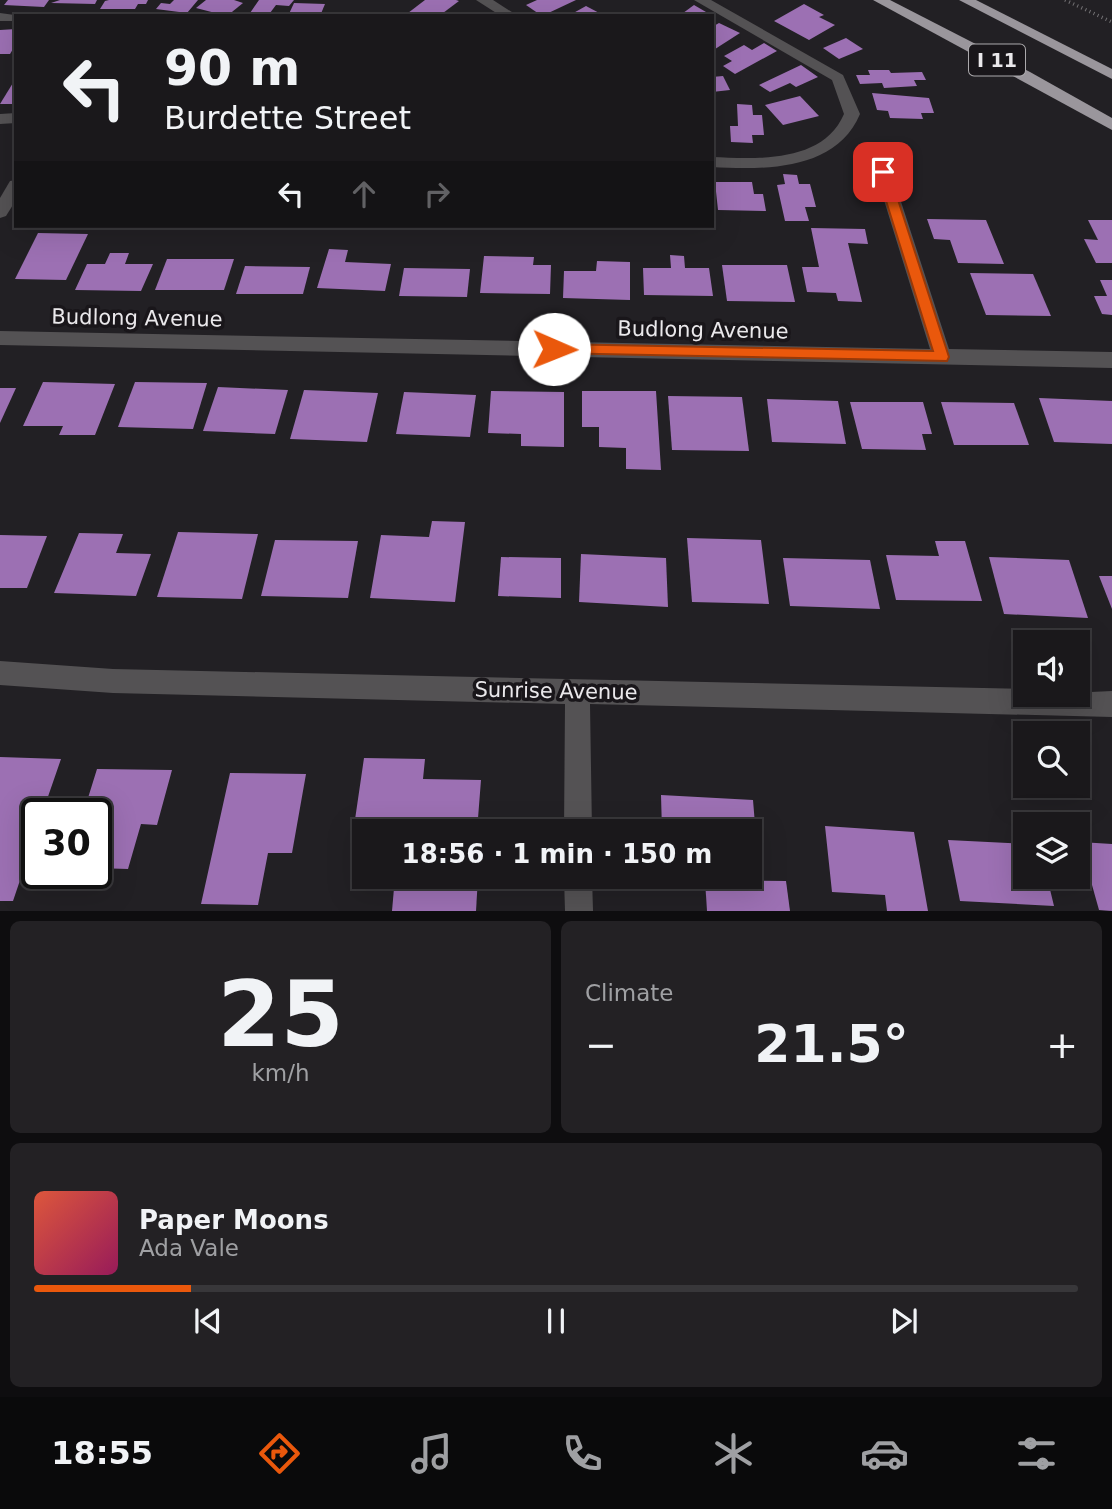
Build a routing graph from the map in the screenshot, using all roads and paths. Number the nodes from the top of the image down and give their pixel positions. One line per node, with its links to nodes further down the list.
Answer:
1 (482, 0): 6 (street)
2 (701, 0): 10 (street)
3 (880, 0): 9 (highway, I 11)
4 (966, 0): 8 (highway, I 11)
5 (1065, 0): 7 (path)
6 (507, 14)
7 (1112, 22)
8 (1112, 75)
9 (1112, 125)
10 (714, 162)
11 (883, 172): 15 (street)
12 (14, 188): 13 (street)
13 (0, 212)
14 (0, 338): 15 (street, Budlong Avenue)
15 (942, 357): 16 (street, Budlong Avenue)
16 (1112, 360)
17 (0, 673): 18 (street, Sunrise Avenue)
18 (577, 691): 19 (street, Sunrise Avenue); 20 (street)
19 (1112, 704)
20 (578, 819)
21 (578, 889): 22 (street)
22 (579, 911)

